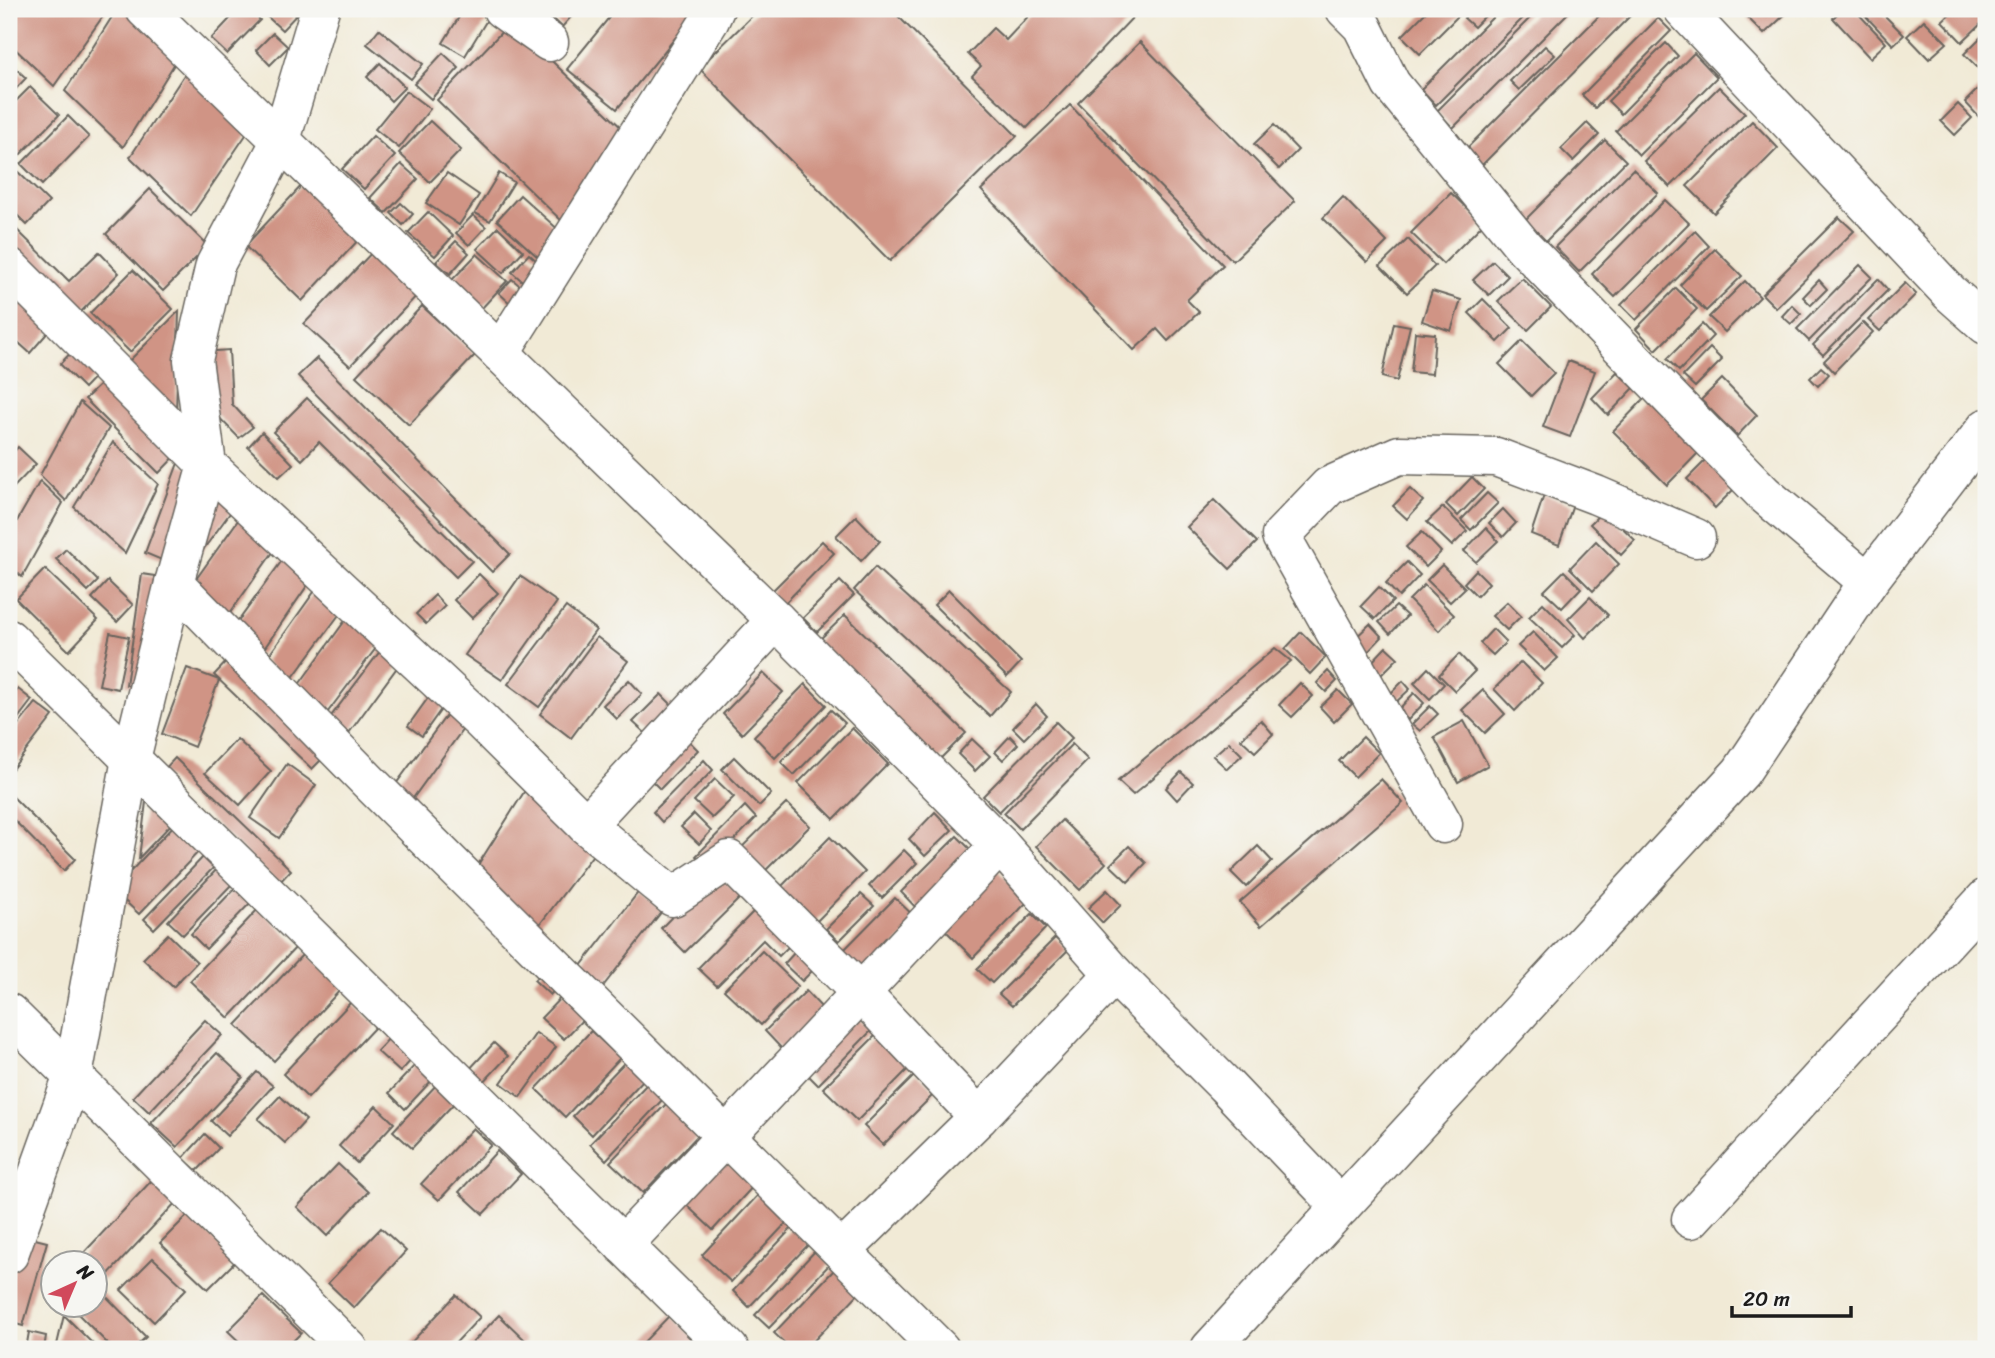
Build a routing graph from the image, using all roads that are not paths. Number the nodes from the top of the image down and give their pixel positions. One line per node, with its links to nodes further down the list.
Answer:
1 (145, 9): 8 (street)
2 (320, 9): 8 (street)
3 (502, 9): 7 (street)
4 (715, 9): 11 (street)
5 (1345, 9): 15 (street)
6 (1683, 9): 10 (street)
7 (549, 42)
8 (281, 140): 11 (street); 13 (street)
9 (9, 267): 13 (street)
10 (1986, 325)
11 (500, 352): 17 (street)
12 (1986, 428): 15 (street)
13 (206, 465): 16 (street); 21 (street)
14 (1696, 538): 20 (street)
15 (1868, 582): 30 (street)
16 (174, 583): 19 (street); 29 (street)
17 (776, 620): 21 (street); 22 (street)
18 (9, 639): 19 (street)
19 (131, 760): 27 (street); 32 (street)
20 (1443, 824)
21 (586, 825): 25 (street)
22 (1000, 845): 24 (street); 25 (street)
23 (1986, 898): 31 (street)
24 (1114, 974): 28 (street); 30 (street)
25 (861, 993): 28 (street); 29 (street)
26 (9, 1013): 27 (street)
27 (73, 1076): 34 (street); 35 (street)
28 (979, 1117): 33 (street)
29 (727, 1135): 32 (street); 33 (street)
30 (1341, 1207): 38 (street)
31 (1691, 1219)
32 (623, 1245): 36 (street)
33 (842, 1251): 37 (street)
34 (9, 1254)
35 (349, 1349)
36 (729, 1349)
37 (940, 1349)
38 (1210, 1349)

